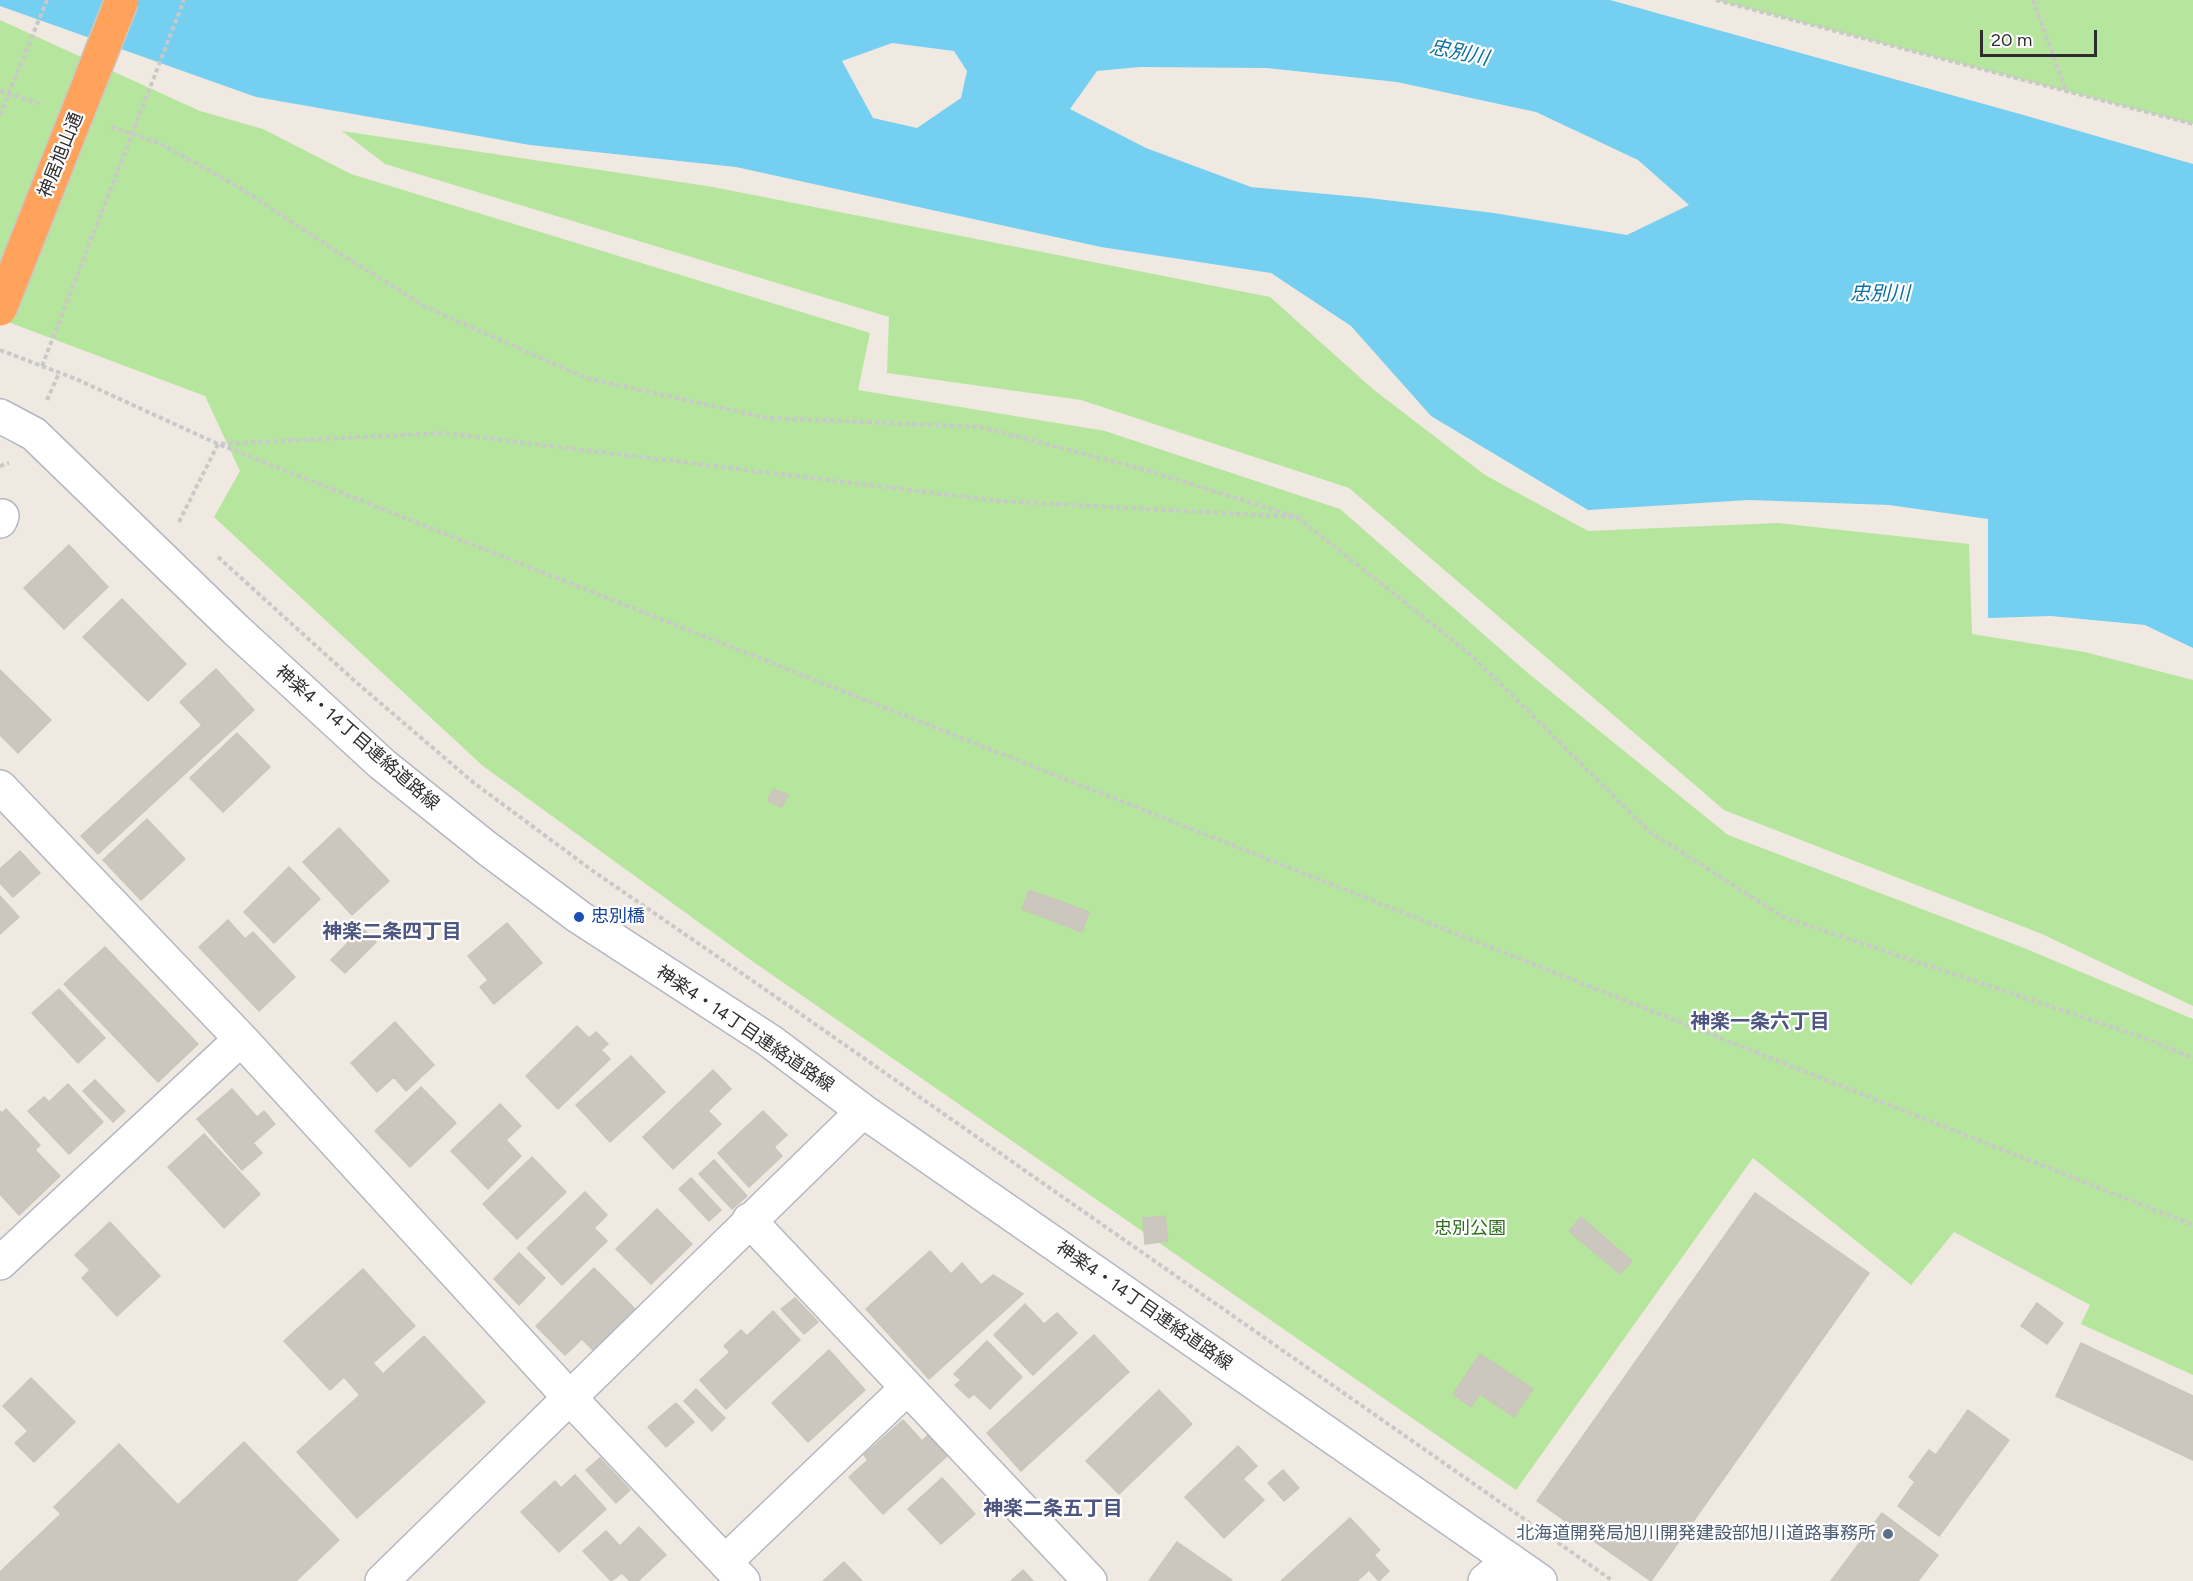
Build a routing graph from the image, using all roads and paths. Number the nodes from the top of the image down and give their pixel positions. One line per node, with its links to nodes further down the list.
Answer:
1 (47, 0): 9 (path, bridge)
2 (122, 0): 12 (highway, 神居旭山通, bridge)
3 (184, 0): 14 (path, bridge)
4 (1716, 0): 7 (path)
5 (2033, 0): 7 (path)
6 (0, 91): 8 (path)
7 (2066, 91): 10 (path)
8 (48, 106)
9 (0, 116)
10 (2193, 124)
11 (104, 125): 17 (path)
12 (0, 309)
13 (0, 350): 14 (path)
14 (42, 366): 16 (path)
15 (0, 416): 23 (street, 神楽4・14丁目連絡道路線)
16 (218, 444): 17 (path); 18 (path); 25 (path)
17 (1297, 517): 22 (path)
18 (187, 529)
19 (213, 552): 35 (path)
20 (0, 787): 21 (street)
21 (241, 1039): 26 (street); 28 (street)
22 (2193, 1058)
23 (863, 1111): 24 (street); 29 (street, 神楽4・14丁目連絡道路線)
24 (749, 1220): 27 (street); 28 (street)
25 (2193, 1226)
26 (0, 1263)
27 (907, 1388): 30 (street); 32 (street)
28 (570, 1398): 30 (street); 31 (street)
29 (1510, 1560): 33 (street); 34 (street, 神楽4・14丁目連絡道路線)
30 (734, 1572)
31 (382, 1581)
32 (1090, 1581)
33 (1485, 1581)
34 (1540, 1581)
35 (1613, 1581)

